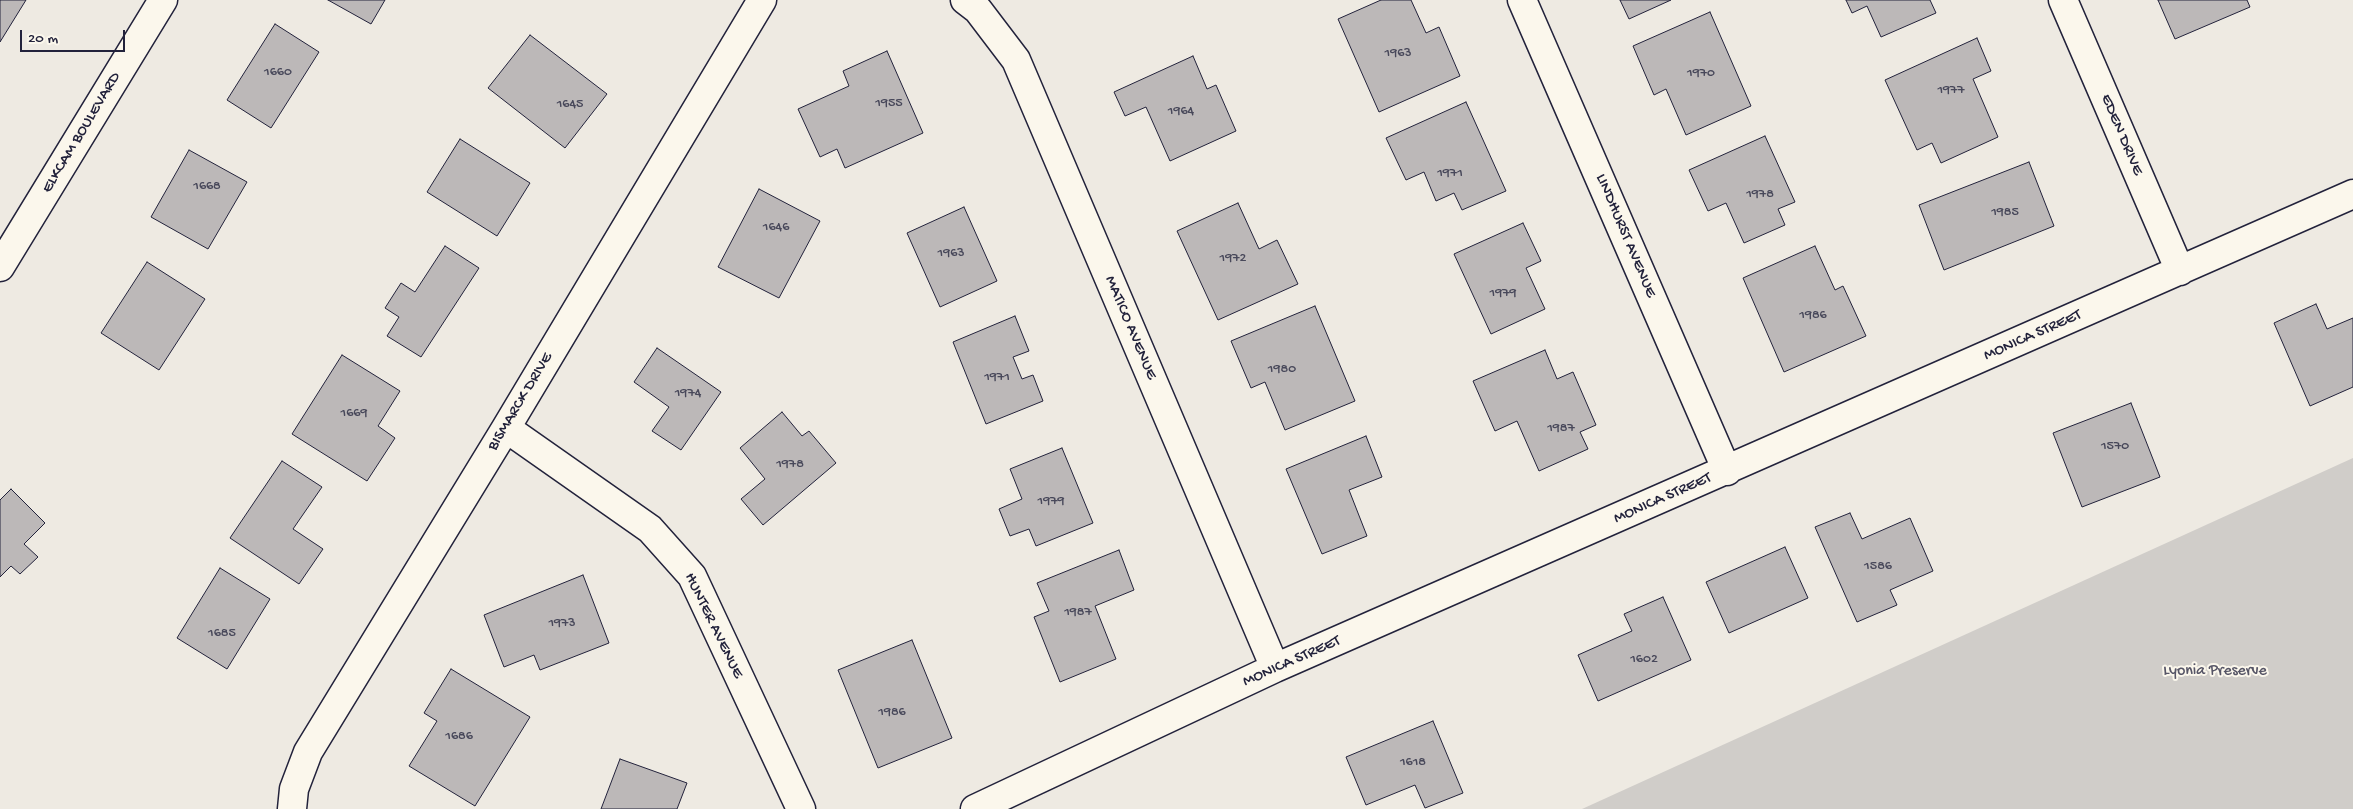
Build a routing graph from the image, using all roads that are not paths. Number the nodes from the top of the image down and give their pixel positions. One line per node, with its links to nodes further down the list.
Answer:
1 (163, 0): 7 (street, ELKCAM BOULEVARD)
2 (762, 0): 9 (street, BISMARCK DRIVE)
3 (965, 0): 11 (street, MATICO AVENUE)
4 (1522, 0): 10 (street, LINDHURST AVENUE)
5 (2063, 0): 8 (street, EDEN DRIVE)
6 (2353, 194): 8 (street, MONICA STREET)
7 (0, 267)
8 (2180, 271): 10 (street, MONICA STREET)
9 (506, 428): 12 (street, BISMARCK DRIVE); 13 (street, HUNTER AVENUE)
10 (1727, 471): 11 (street, MONICA STREET)
11 (1276, 668): 14 (street, MONICA STREET)
12 (292, 809)
13 (800, 809)
14 (975, 809)

